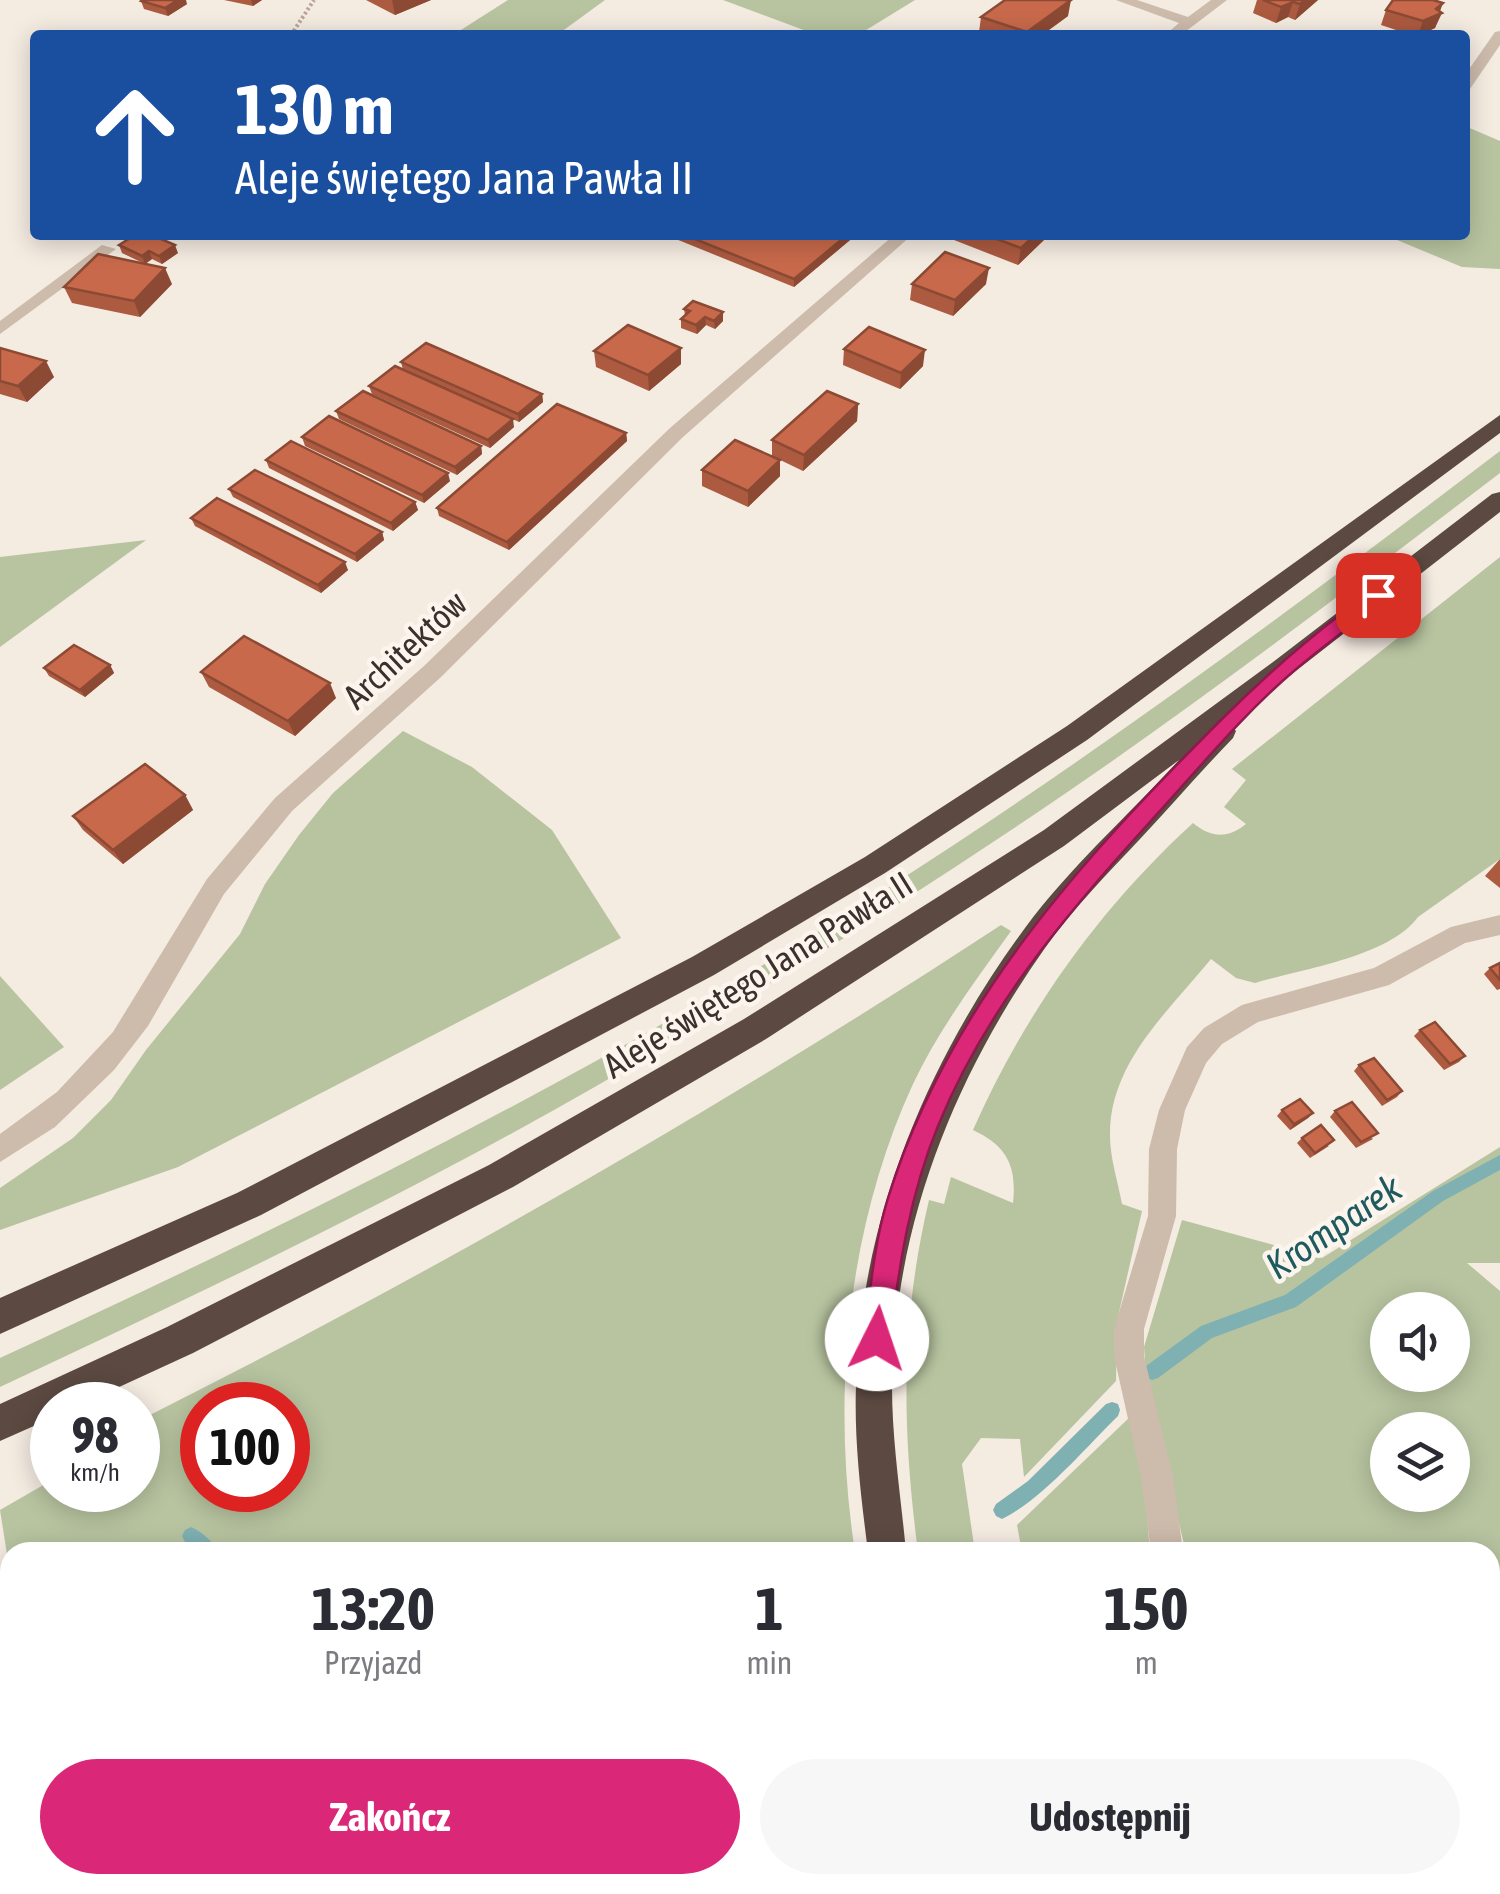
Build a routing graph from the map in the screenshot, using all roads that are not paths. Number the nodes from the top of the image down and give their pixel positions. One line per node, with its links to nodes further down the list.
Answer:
1 (1123, 0): 3 (street)
2 (1220, 0): 3 (street)
3 (1189, 22): 4 (street)
4 (1179, 30)
5 (1500, 34): 6 (street)
6 (1470, 79)
7 (898, 240): 14 (street, Architektów)
8 (108, 249): 9 (street)
9 (0, 329)
10 (1500, 422): 15 (highway, Aleje świętego Jana Pawła II)
11 (1500, 500): 12 (highway, Aleje świętego Jana Pawła II)
12 (1286, 666): 16 (highway, Aleje świętego Jana Pawła II); 17 (highway)
13 (1500, 925): 18 (street)
14 (0, 1149)
15 (0, 1316)
16 (0, 1424)
17 (886, 1542)
18 (1166, 1542)

